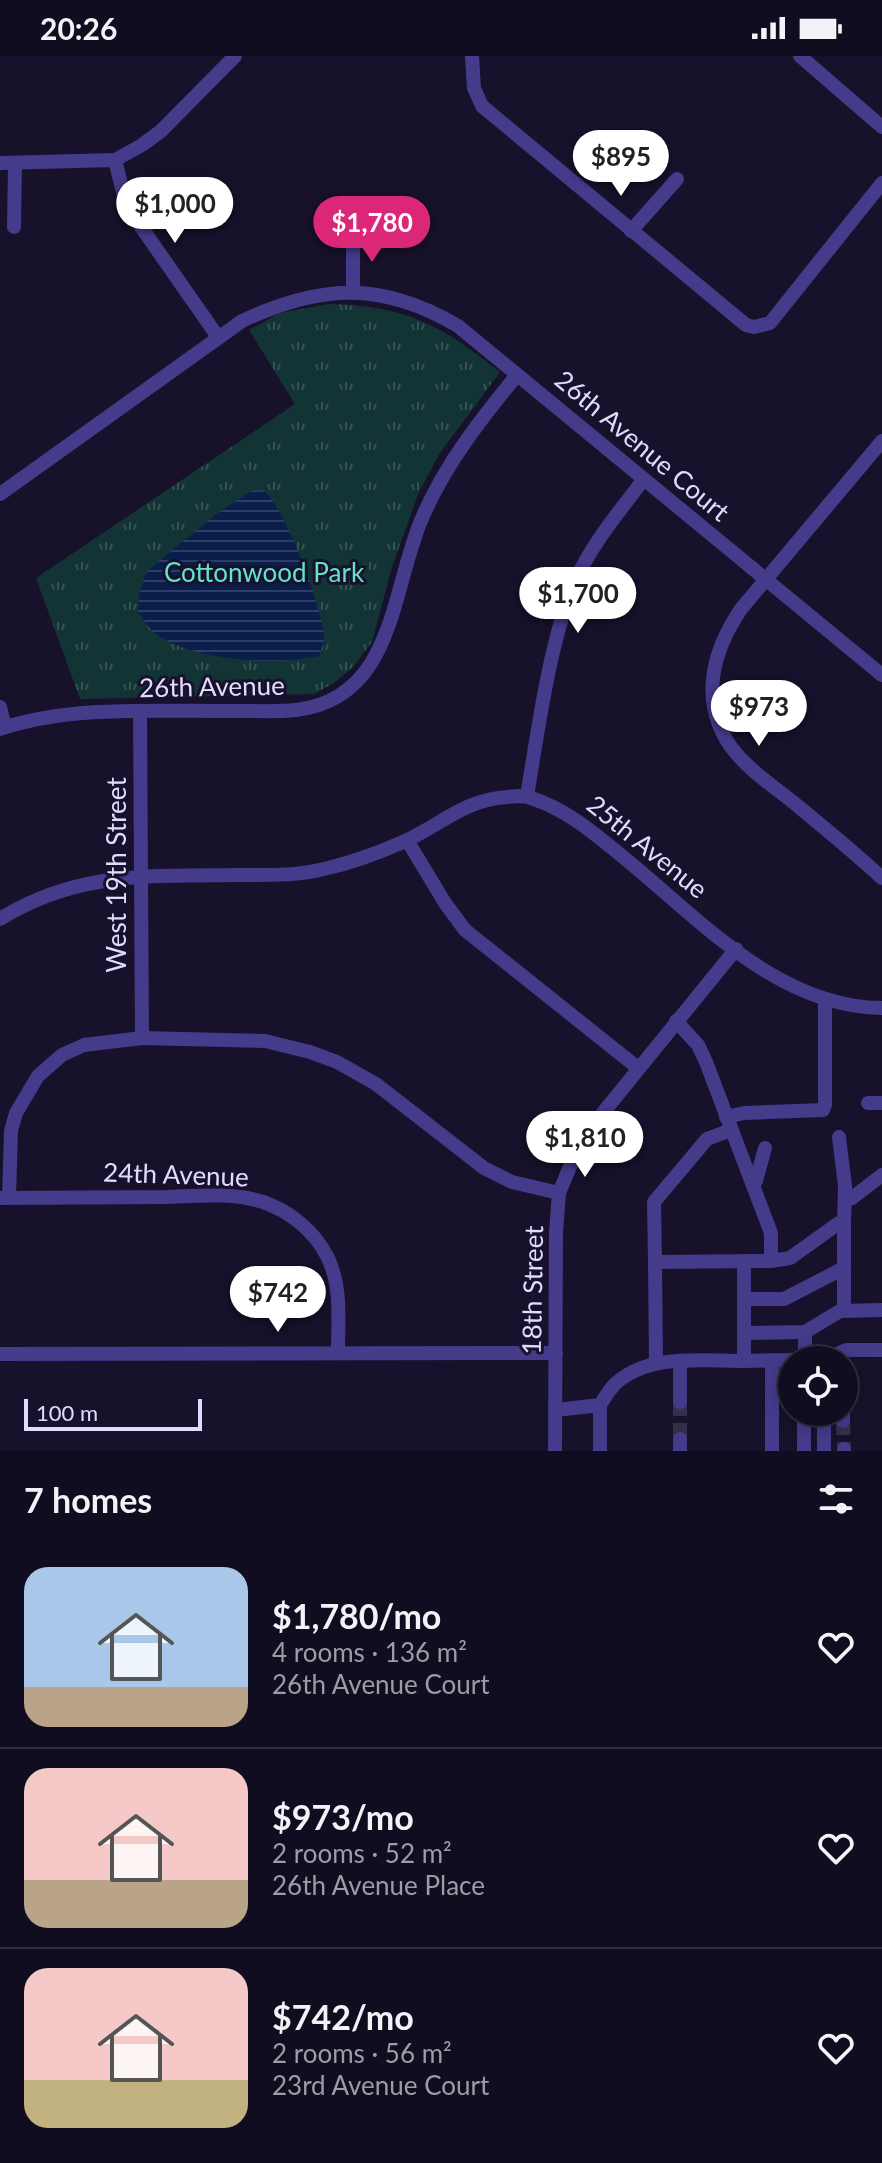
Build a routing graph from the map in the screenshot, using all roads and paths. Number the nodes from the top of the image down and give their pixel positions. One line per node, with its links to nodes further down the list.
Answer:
1 (235, 56): 5 (street)
2 (472, 56): 10 (street)
3 (800, 56): 4 (street)
4 (882, 127)
5 (115, 160): 6 (street); 13 (street)
6 (8, 163): 9 (street)
7 (677, 179): 10 (street)
8 (882, 183): 10 (street)
9 (14, 227)
10 (631, 231)
11 (353, 237): 12 (street)
12 (353, 291): 13 (street, 26th Avenue Court); 14 (street, 26th Avenue Court)
13 (218, 337): 17 (street, 26th Avenue Court)
14 (517, 375): 16 (street, 26th Avenue Court); 21 (street, 26th Avenue)
15 (882, 441): 18 (street)
16 (644, 479): 18 (street, 26th Avenue Court); 23 (street)
17 (0, 494)
18 (765, 579): 19 (street, 26th Avenue Court); 26 (street)
19 (882, 675)
20 (0, 707): 22 (street)
21 (140, 713): 22 (street, 26th Avenue); 25 (street, West 19th Street)
22 (3, 728)
23 (527, 796): 24 (street, 25th Avenue); 28 (street, 25th Avenue)
24 (407, 840): 25 (street, 25th Avenue); 33 (street)
25 (141, 876): 27 (street, 25th Avenue); 32 (street, West 19th Street)
26 (882, 878)
27 (0, 919)
28 (736, 949): 29 (street, 25th Avenue); 31 (street, 18th Street)
29 (825, 1000): 30 (street, 25th Avenue); 34 (street)
30 (882, 1008)
31 (676, 1021): 33 (street, 18th Street); 34 (street)
32 (142, 1038): 39 (street); 40 (street)
33 (638, 1068): 39 (street, 18th Street)
34 (728, 1124): 38 (street); 45 (street)
35 (839, 1137): 41 (street)
36 (765, 1148): 38 (street)
37 (882, 1175): 41 (street)
38 (752, 1182): 44 (street)
39 (559, 1193): 56 (street, 18th Street)
40 (4, 1198): 55 (street, 24th Avenue)
41 (845, 1200): 42 (street)
42 (844, 1222): 44 (street); 46 (street)
43 (744, 1261): 44 (street); 45 (street); 47 (street)
44 (771, 1261)
45 (655, 1262): 62 (street)
46 (844, 1268): 47 (street); 48 (street)
47 (744, 1299): 51 (street)
48 (844, 1310): 49 (street); 50 (street)
49 (882, 1310)
50 (805, 1332): 51 (street); 52 (street)
51 (744, 1333): 60 (street)
52 (805, 1346)
53 (858, 1350): 54 (street)
54 (882, 1350)
55 (338, 1353): 56 (street); 57 (street)
56 (556, 1353): 65 (street, 18th Street)
57 (0, 1354)
58 (772, 1360): 59 (street); 60 (street); 70 (street)
59 (778, 1360)
60 (744, 1361): 61 (street)
61 (680, 1362): 62 (street); 63 (street)
62 (656, 1363): 64 (street)
63 (680, 1402)
64 (600, 1405): 65 (street); 69 (street)
65 (556, 1410): 68 (street, 18th Street)
66 (804, 1426): 71 (street)
67 (824, 1426): 72 (street)
68 (555, 1451)
69 (600, 1451)
70 (772, 1451)
71 (804, 1451)
72 (824, 1451)

